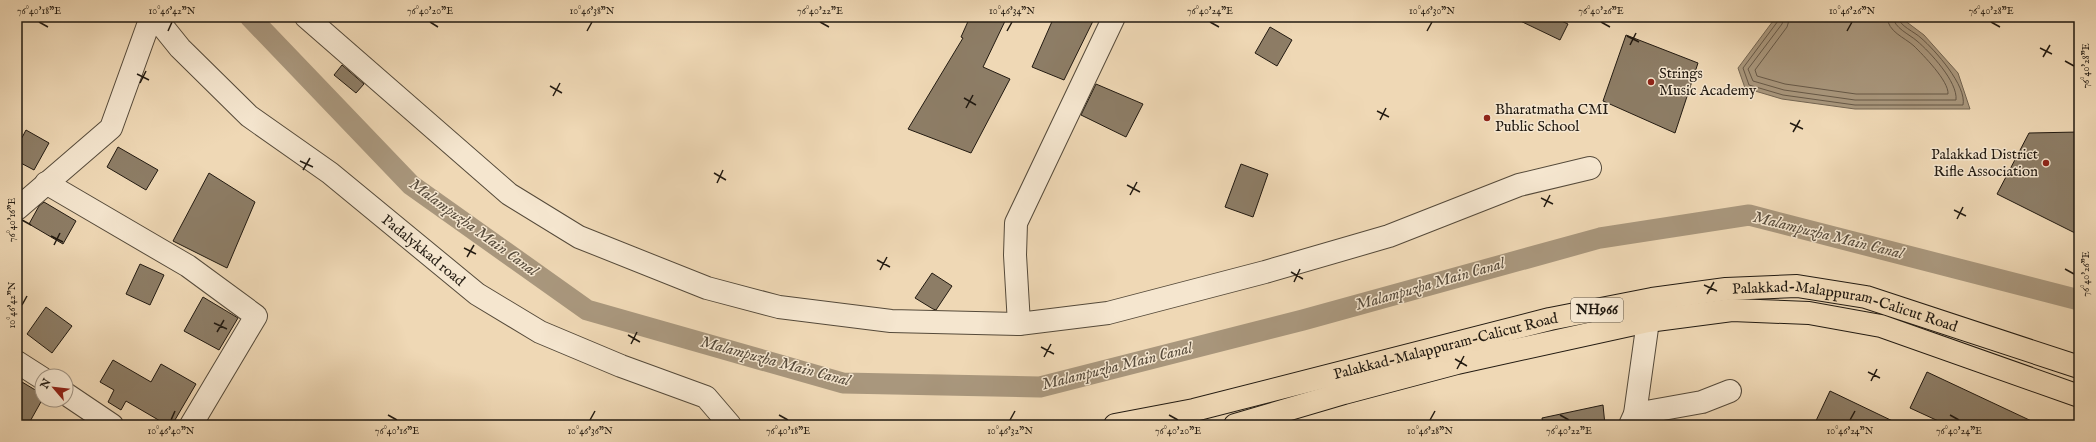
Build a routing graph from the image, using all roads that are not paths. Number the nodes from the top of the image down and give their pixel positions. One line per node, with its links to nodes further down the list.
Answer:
1 (151, 17): 6 (street)
2 (155, 17): 21 (street, Padalykkad road)
3 (306, 17): 11 (street)
4 (1114, 17): 11 (street)
5 (1590, 168): 11 (street)
6 (46, 183): 7 (street); 20 (street)
7 (17, 209)
8 (1831, 292): 9 (highway); 13 (highway, Palakkad-Malappuram-Calicut Road / NH966); 22 (highway, Palakkad-Malappuram-Calicut Road / NH966)
9 (1830, 316): 10 (highway, Palakkad-Malappuram-Calicut Road / NH966); 16 (highway, Palakkad-Malappuram-Calicut Road / NH966)
10 (1648, 321): 18 (street); 23 (highway, Palakkad-Malappuram-Calicut Road / NH966)
11 (1019, 324)
12 (17, 362): 14 (street)
13 (2079, 367)
14 (34, 373)
15 (1730, 391): 18 (street)
16 (2079, 396)
17 (74, 399): 19 (street)
18 (1632, 420)
19 (112, 425)
20 (191, 425)
21 (730, 425)
22 (1115, 425)
23 (1235, 425)

